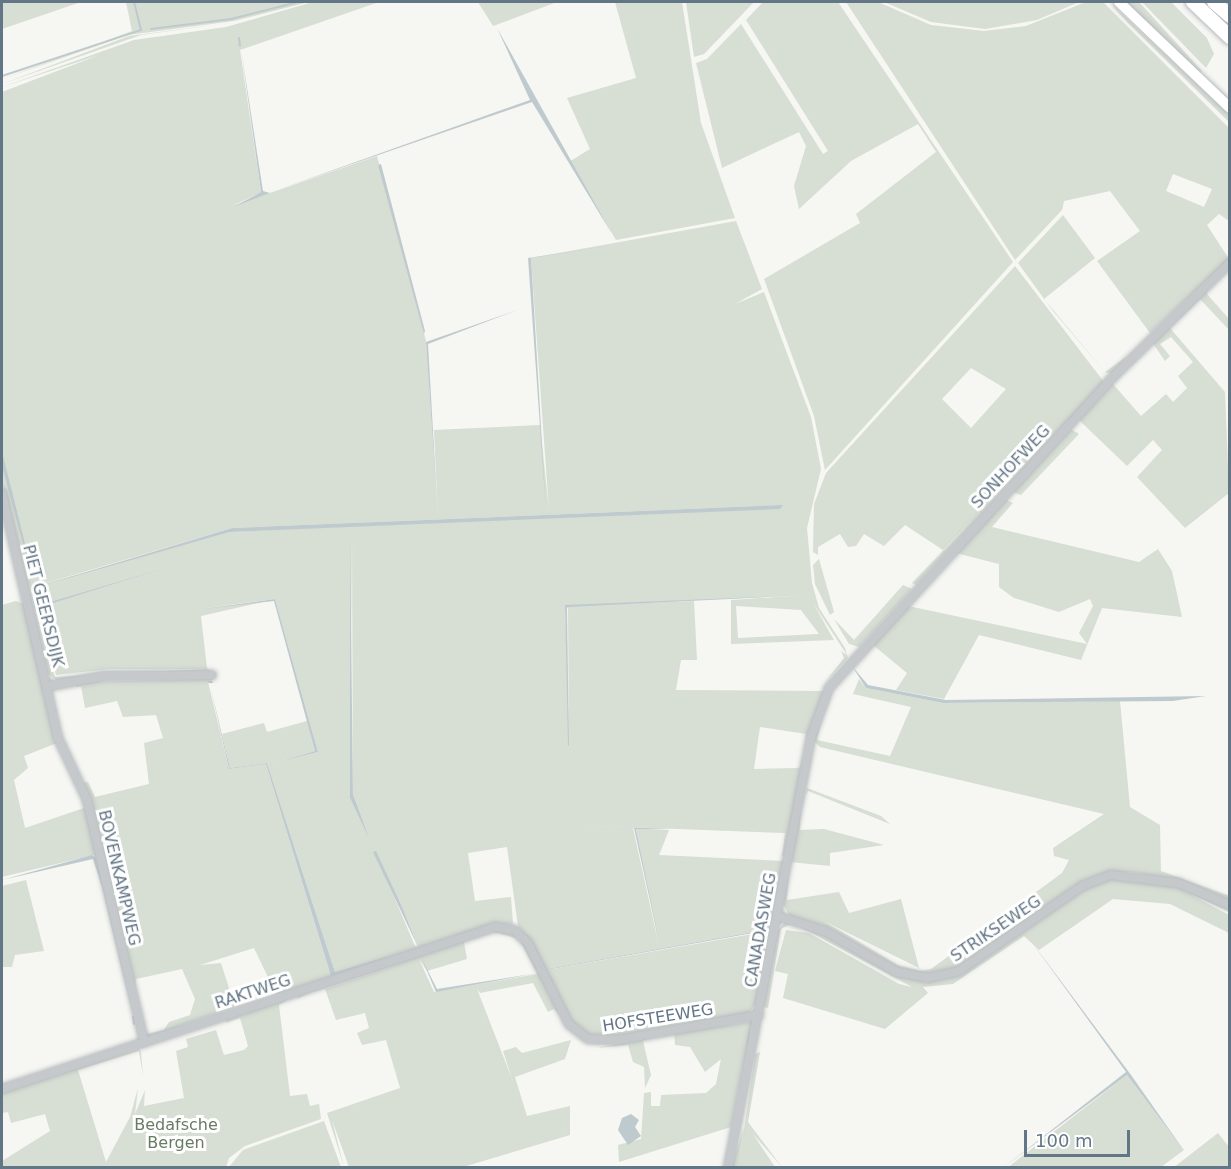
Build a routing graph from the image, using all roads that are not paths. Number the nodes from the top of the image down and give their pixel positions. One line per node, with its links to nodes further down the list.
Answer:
1 (1119, 2): 6 (street)
2 (1193, 2): 5 (highway)
3 (1214, 2): 4 (highway)
4 (1230, 16)
5 (1230, 37)
6 (1230, 108)
7 (1230, 263): 11 (street, SONHOFWEG)
8 (2, 494): 10 (street, PIET GEERSDIJK)
9 (212, 675): 10 (street)
10 (49, 686): 12 (street, PIET GEERSDIJK)
11 (823, 698): 14 (street, CANADASWEG)
12 (56, 725): 17 (street, BOVENKAMPWEG)
13 (1230, 905): 14 (street, STRIKSEWEG)
14 (778, 916): 16 (street, CANADASWEG)
15 (514, 930): 16 (street, HOFSTEEWEG); 17 (street, RAKTWEG)
16 (759, 1015): 19 (street, CANADASWEG)
17 (144, 1042): 18 (street, RAKTWEG)
18 (2, 1089)
19 (728, 1167)

